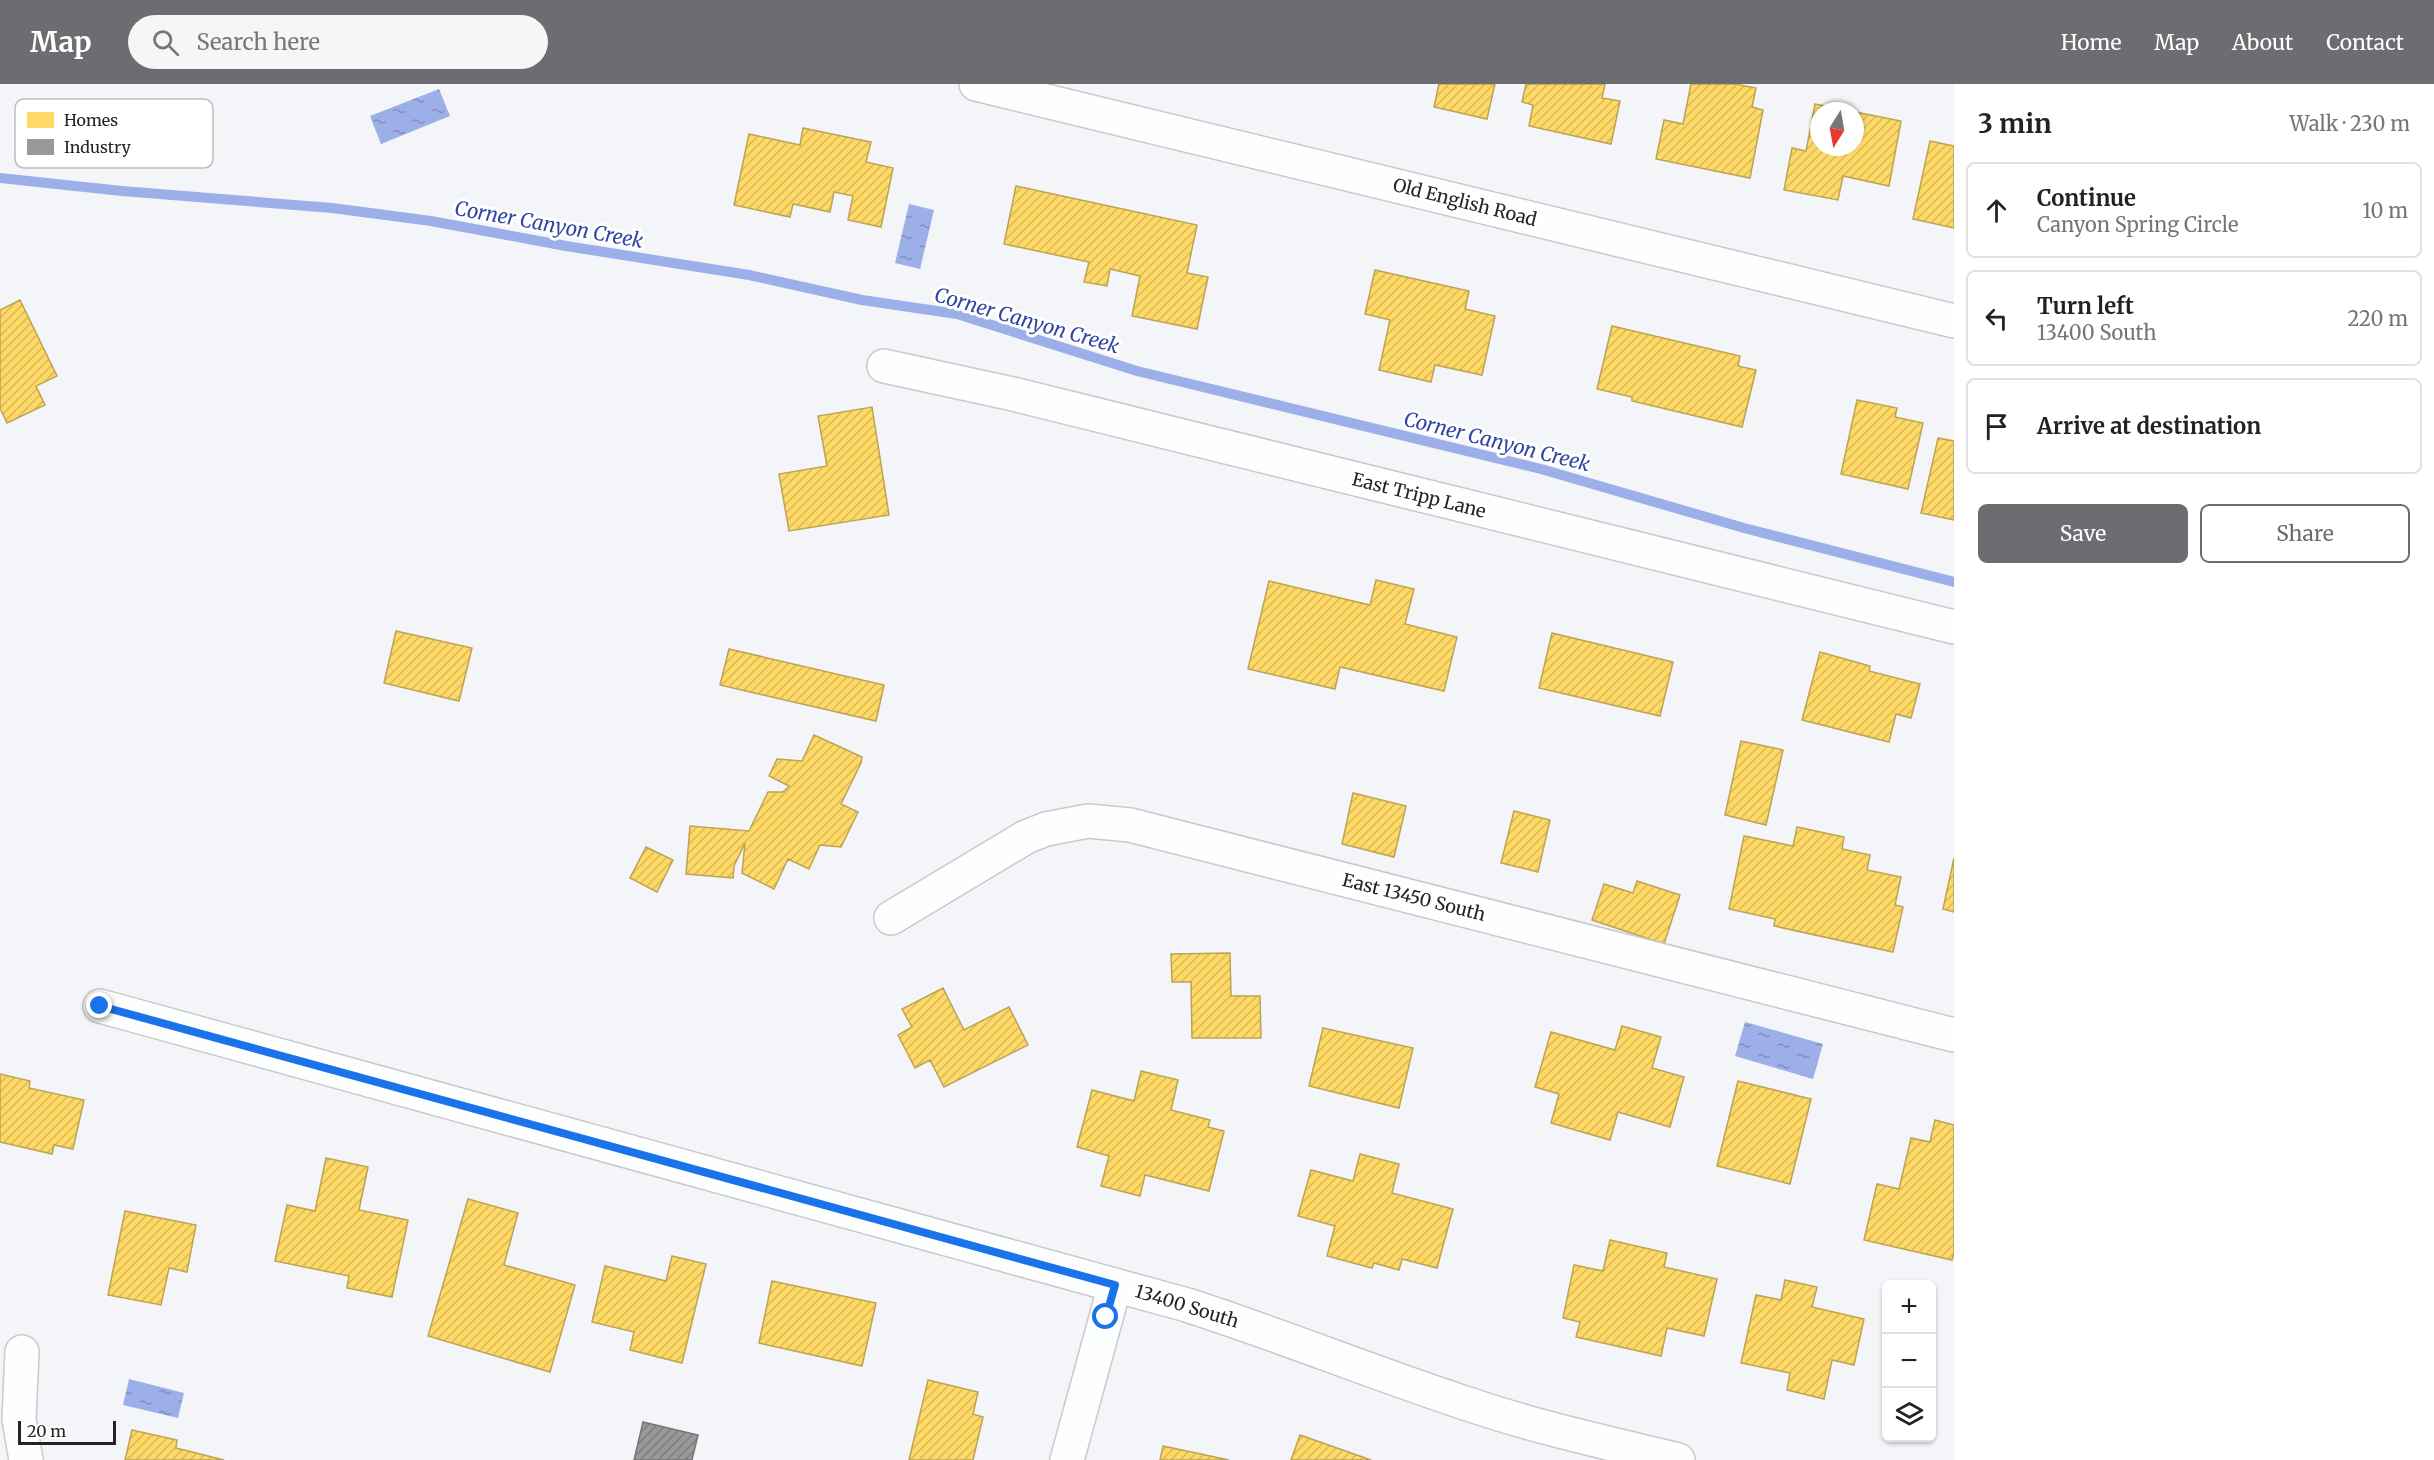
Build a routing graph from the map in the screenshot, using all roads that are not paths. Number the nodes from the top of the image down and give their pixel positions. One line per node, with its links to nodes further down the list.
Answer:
1 (976, 84): 2 (street, Old English Road)
2 (1954, 321)
3 (884, 366): 4 (street, East Tripp Lane)
4 (1954, 627)
5 (891, 918): 7 (street, East 13450 South)
6 (100, 1006): 8 (street, 13400 South)
7 (1954, 1035)
8 (1115, 1285): 11 (street); 12 (street, 13400 South)
9 (22, 1352): 10 (street)
10 (26, 1460)
11 (1067, 1460)
12 (1678, 1460)

